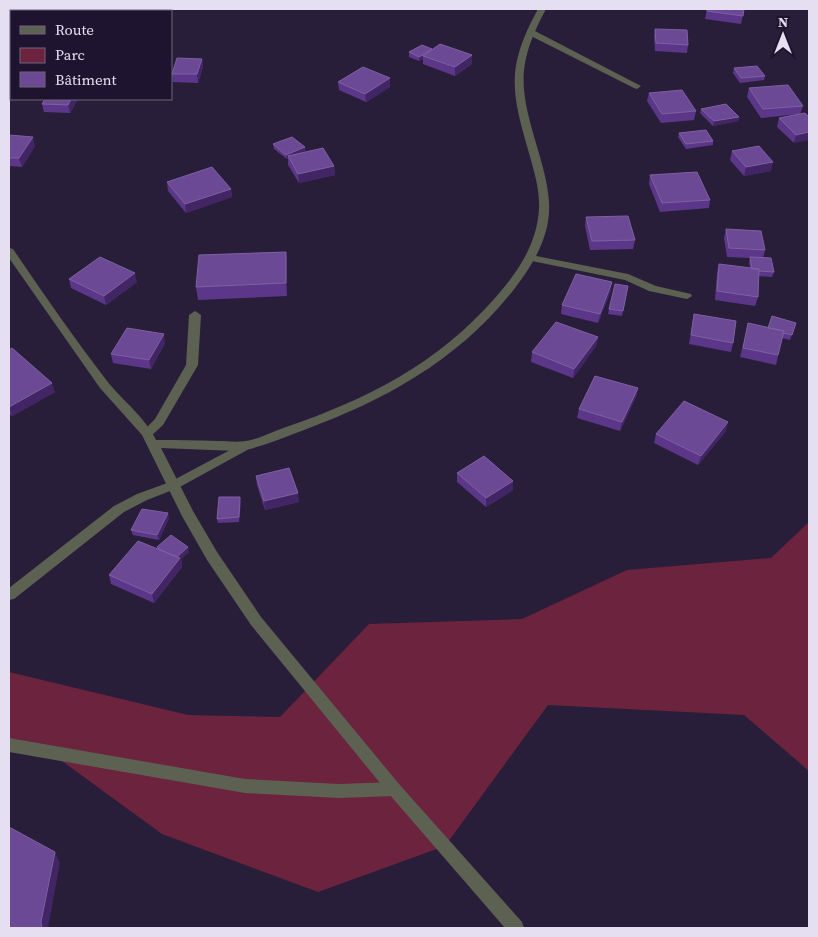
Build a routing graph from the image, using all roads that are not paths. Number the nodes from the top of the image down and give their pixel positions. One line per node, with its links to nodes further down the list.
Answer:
1 (542, 9): 2 (street)
2 (530, 32): 3 (street); 5 (street)
3 (637, 86)
4 (9, 251): 8 (street)
5 (531, 258): 6 (street); 9 (street)
6 (687, 296)
7 (195, 315): 8 (street)
8 (150, 438): 9 (street); 10 (street)
9 (244, 446): 10 (street)
10 (174, 485): 11 (street); 13 (street)
11 (9, 595)
12 (9, 745): 13 (street)
13 (394, 789): 14 (street)
14 (516, 928)

